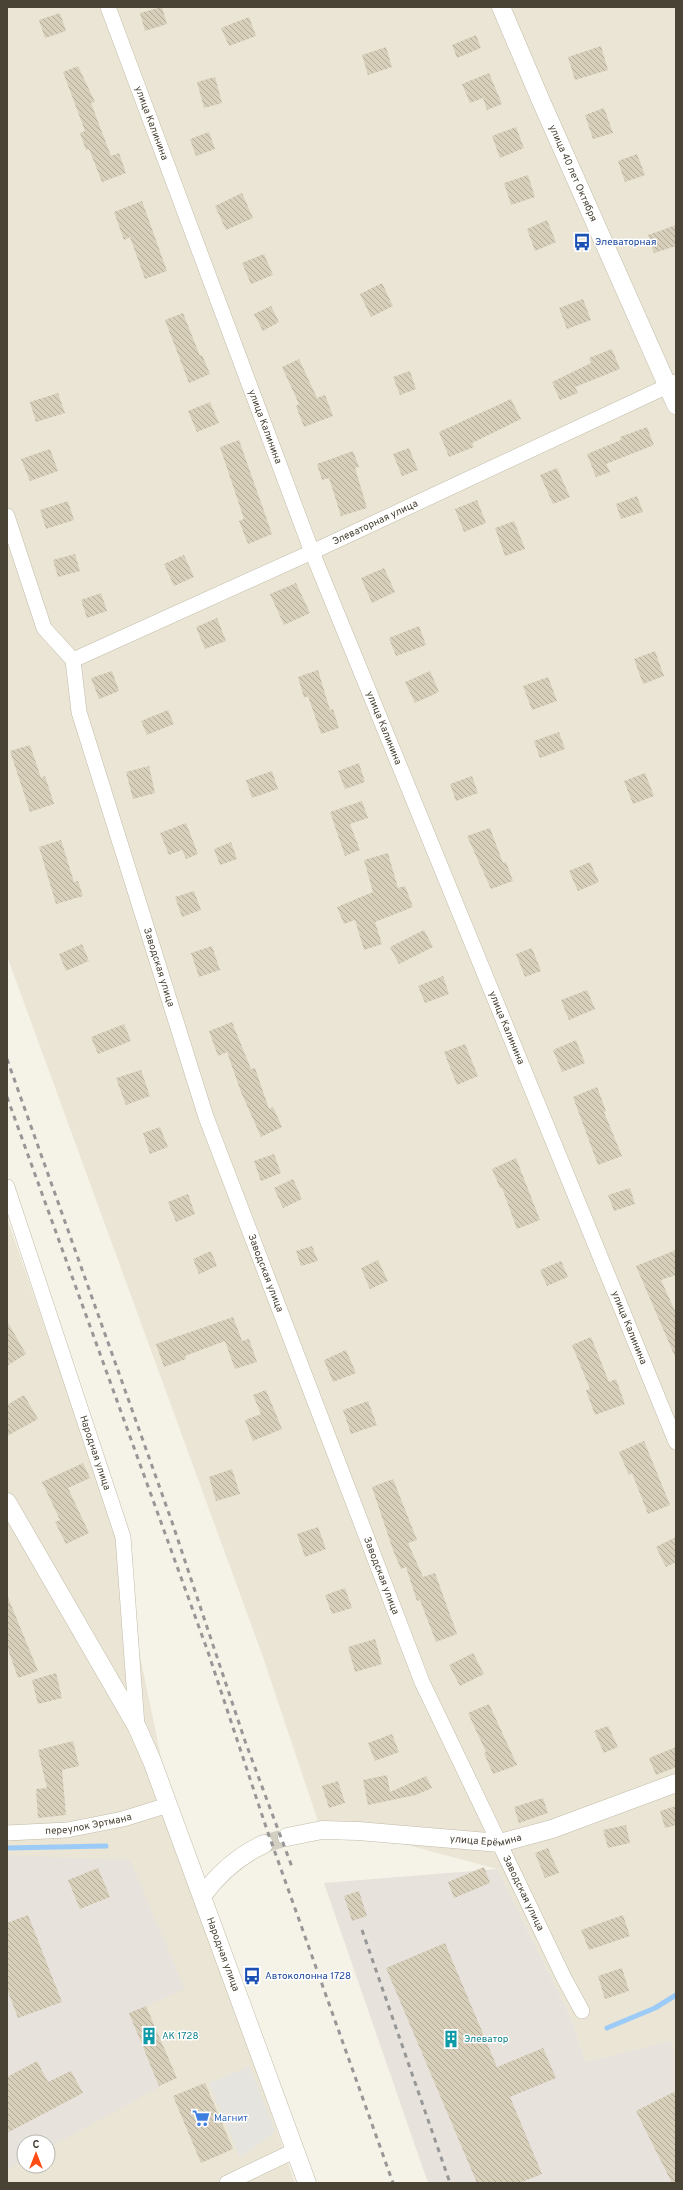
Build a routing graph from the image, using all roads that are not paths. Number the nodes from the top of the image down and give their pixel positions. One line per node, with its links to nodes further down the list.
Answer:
1 (108, 7): 6 (street, улица Калинина)
2 (501, 7): 3 (street, улица 40 лет Октября)
3 (672, 384): 4 (street, улица 40 лет Октября); 6 (street, Элеваторная улица)
4 (676, 405)
5 (7, 516): 7 (street)
6 (312, 552): 7 (street, Элеваторная улица); 9 (street, улица Калинина)
7 (73, 660): 16 (street, Заводская улица)
8 (7, 1187): 11 (street, Народная улица)
9 (676, 1442)
10 (7, 1502): 11 (street, Народная улица)
11 (137, 1727): 13 (street, Народная улица)
12 (676, 1783): 16 (street, улица Ерёмина)
13 (168, 1805): 14 (street, переулок Эртмана); 18 (street, Народная улица)
14 (7, 1833)
15 (287, 1837): 16 (street, улица Ерёмина)
16 (500, 1843): 19 (street, Заводская улица)
17 (264, 1844): 18 (street)
18 (202, 1896): 20 (street, Народная улица)
19 (582, 2011)
20 (296, 2150): 21 (street); 22 (street, Народная улица)
21 (227, 2183)
22 (307, 2183)

